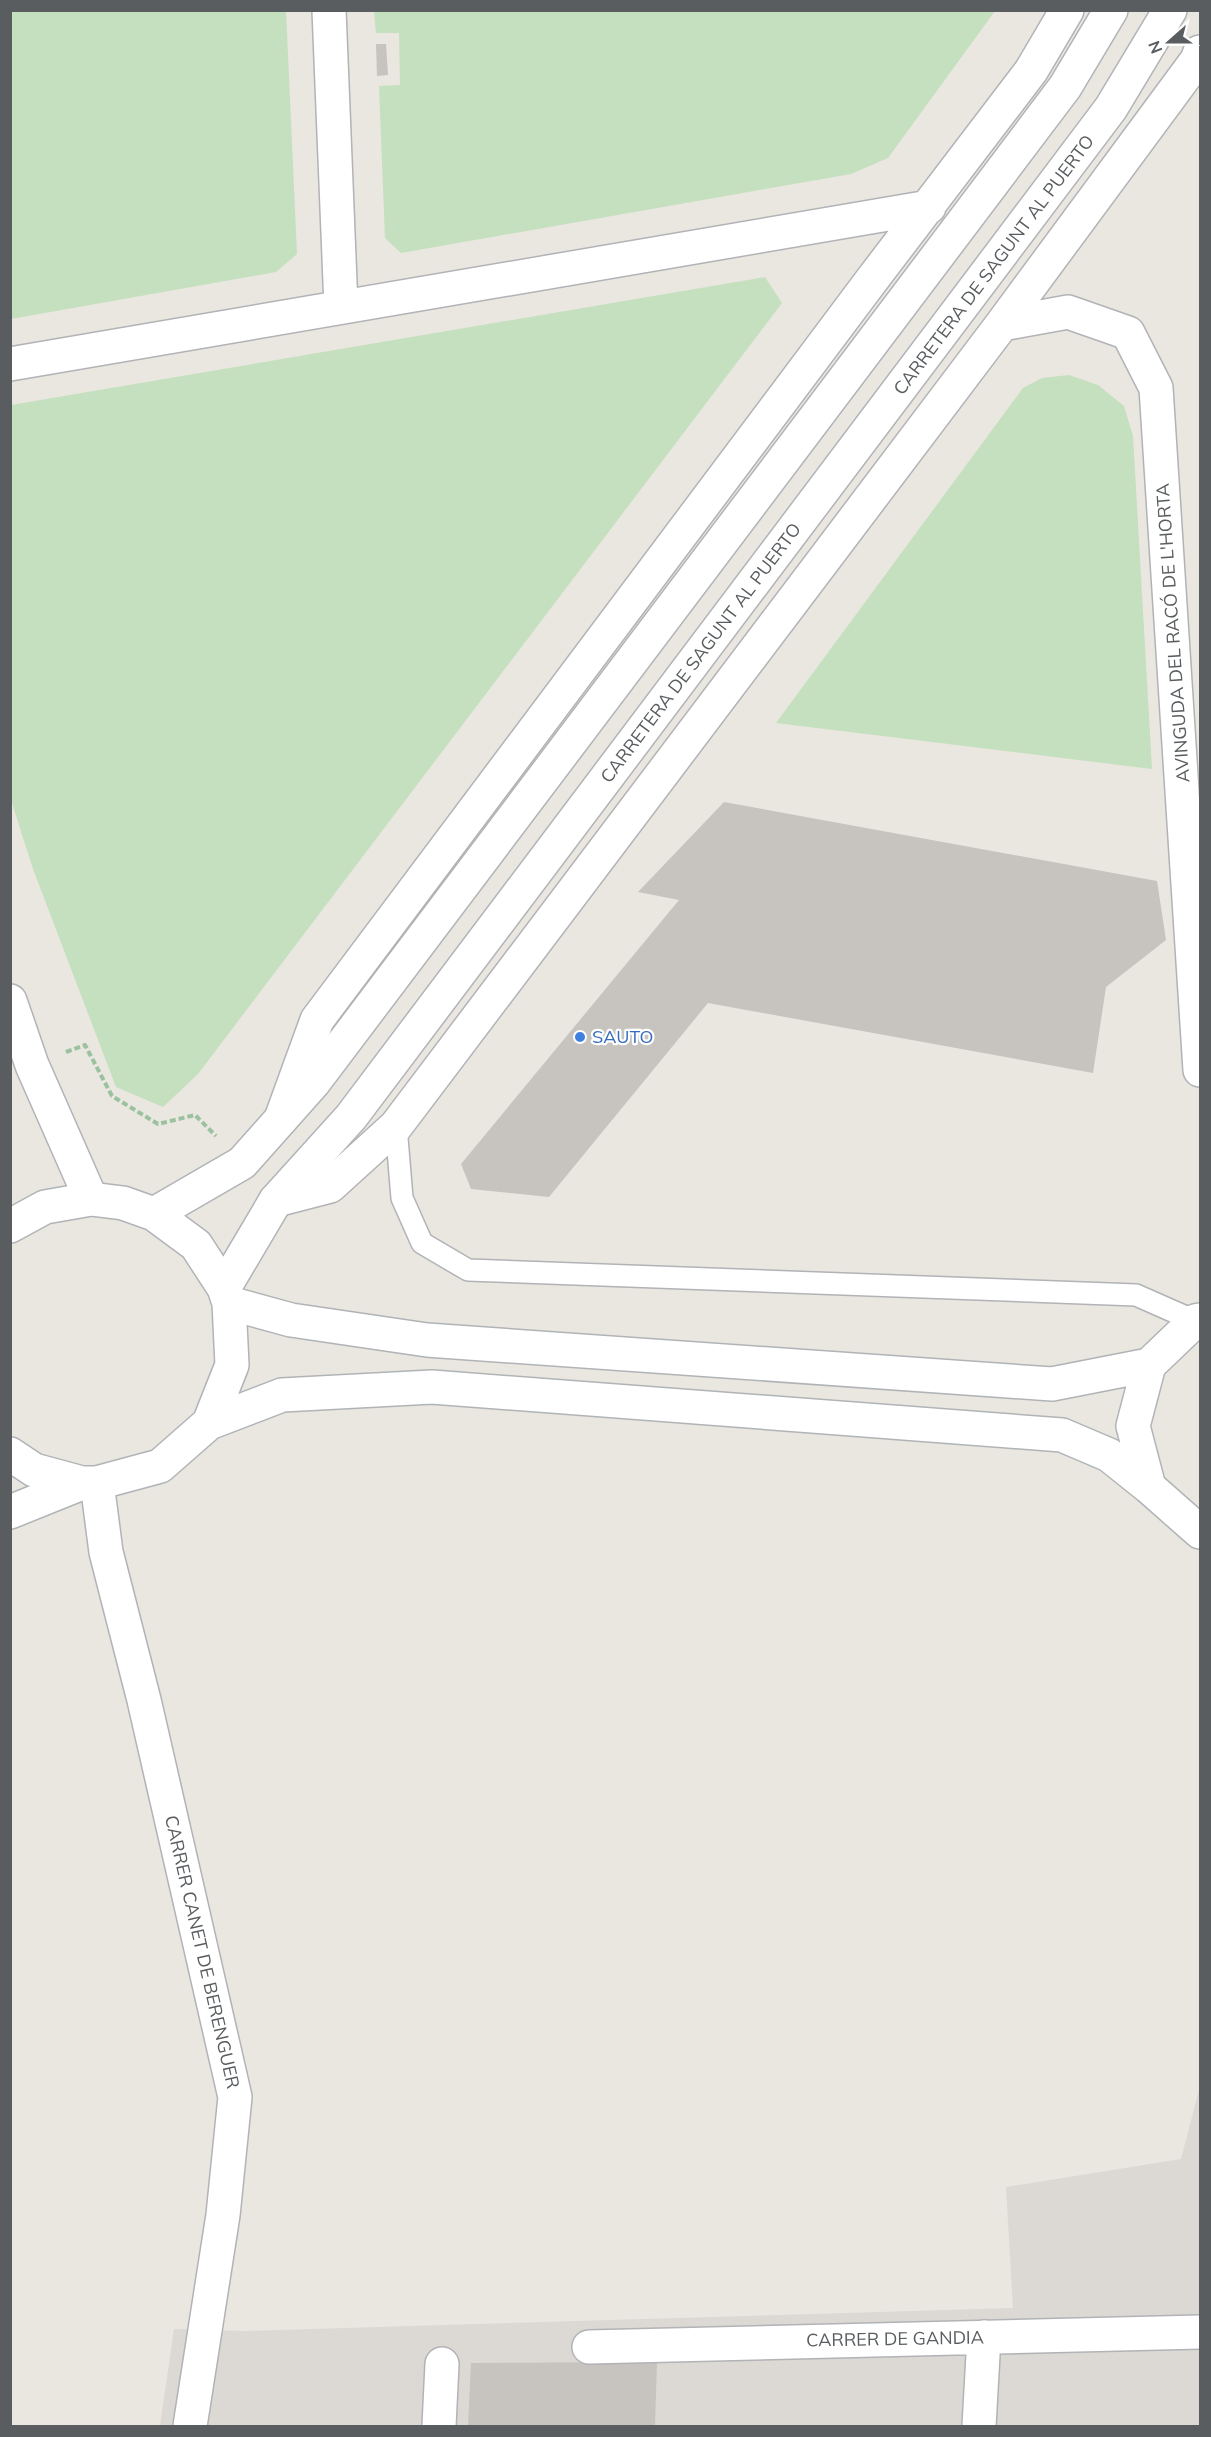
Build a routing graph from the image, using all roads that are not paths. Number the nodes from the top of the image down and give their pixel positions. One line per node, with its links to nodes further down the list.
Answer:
1 (329, 10): 7 (street)
2 (1067, 10): 6 (street)
3 (1111, 10): 12 (street)
4 (1170, 10): 15 (street, CARRETERA DE SAGUNT AL PUERTO)
5 (1199, 67): 8 (street)
6 (929, 207): 7 (street); 12 (street)
7 (341, 307): 9 (street)
8 (1002, 324): 11 (street, AVINGUDA DEL RACÓ DE L'HORTA); 13 (street)
9 (10, 364)
10 (10, 1000): 14 (street)
11 (1200, 1070)
12 (280, 1121): 16 (street)
13 (396, 1126): 15 (street); 19 (lane)
14 (91, 1199): 16 (street); 17 (street)
15 (276, 1200): 18 (street, CARRETERA DE SAGUNT AL PUERTO)
16 (154, 1214): 18 (street)
17 (10, 1226)
18 (226, 1295): 20 (street); 21 (street)
19 (1199, 1316): 20 (street)
20 (1149, 1365): 24 (street)
21 (209, 1423): 23 (street); 24 (street)
22 (10, 1454): 23 (street)
23 (89, 1483): 25 (street); 31 (street, CARRER CANET DE BERENGUER)
24 (1149, 1487): 26 (street)
25 (10, 1512)
26 (1200, 1532)
27 (1200, 2332): 28 (street, CARRER DE GANDIA)
28 (984, 2337): 29 (street, CARRER DE GANDIA); 33 (street)
29 (589, 2347)
30 (442, 2364): 32 (street)
31 (190, 2427)
32 (439, 2427)
33 (979, 2427)

